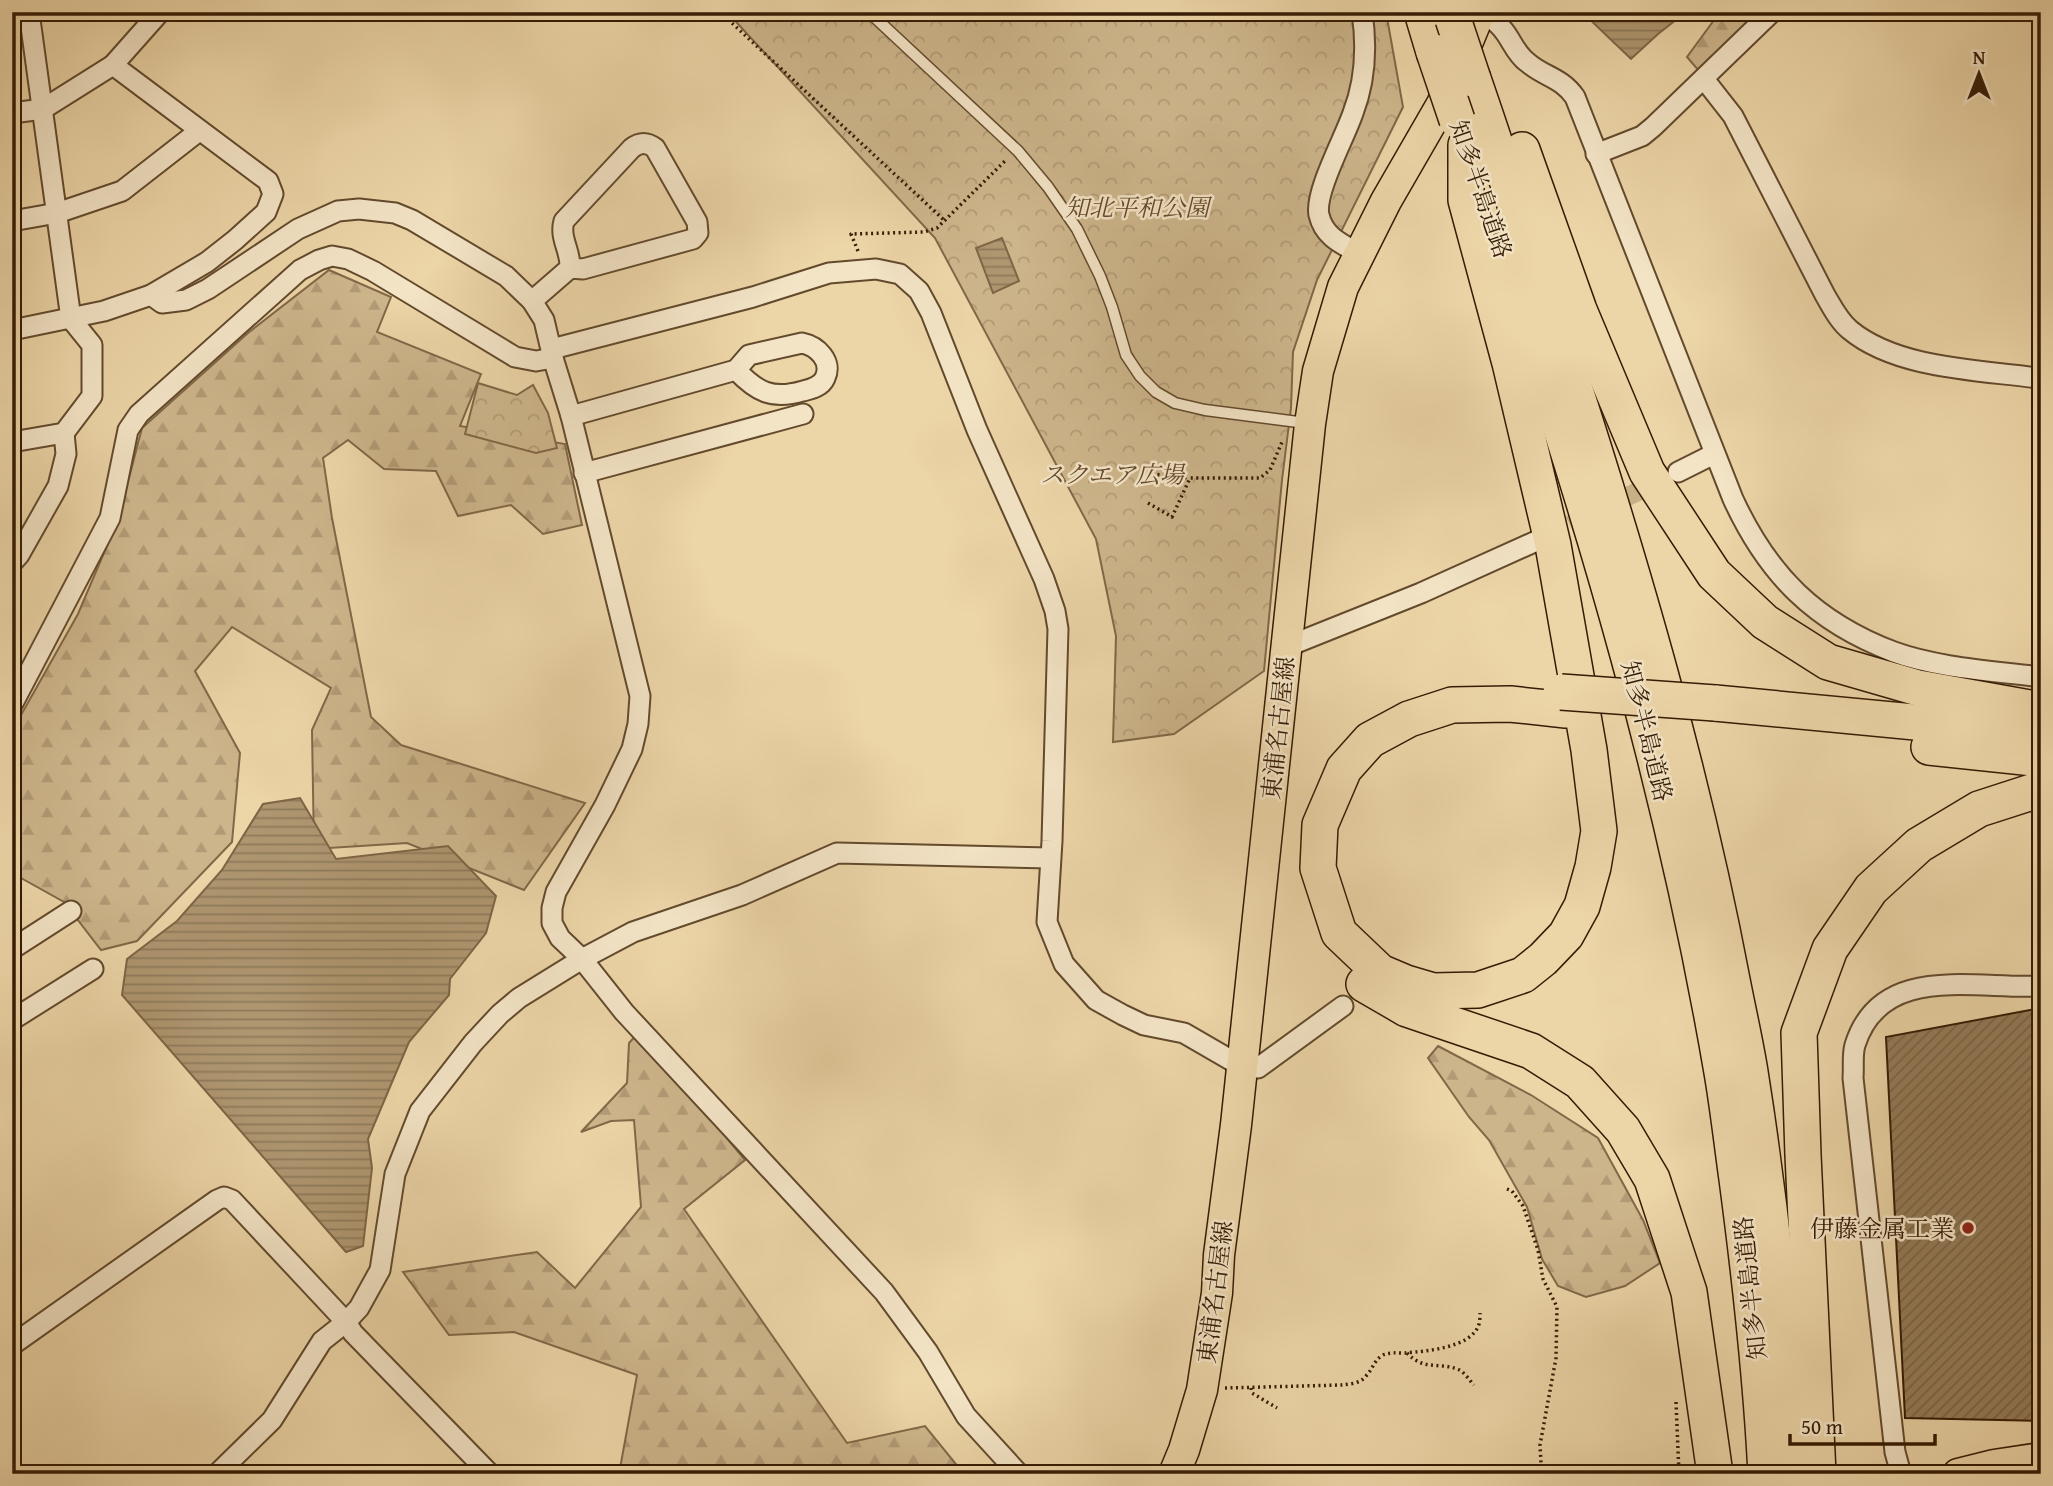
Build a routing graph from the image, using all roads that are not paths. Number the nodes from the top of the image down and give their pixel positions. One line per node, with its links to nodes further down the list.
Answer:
1 (29, 12): 10 (street)
2 (160, 12): 7 (street)
3 (869, 12): 28 (lane)
4 (1362, 12): 17 (street)
5 (1772, 12): 9 (street)
6 (1459, 13): 8 (highway, 知多半島道路, bridge); 13 (highway, 知多半島道路, bridge); 14 (street); 17 (main road, 東浦名古屋線)
7 (113, 65): 10 (street); 12 (street)
8 (1481, 72): 40 (highway); 63 (highway, 知多半島道路)
9 (1704, 79): 14 (street); 25 (street)
10 (43, 108): 11 (street); 15 (street)
11 (12, 113)
12 (199, 131): 15 (street); 19 (street)
13 (1461, 132): 38 (highway); 62 (highway, 知多半島道路)
14 (1597, 154): 31 (street)
15 (57, 213): 16 (street); 21 (street)
16 (12, 221)
17 (1360, 254): 28 (main road, 東浦名古屋線)
18 (570, 268): 18 (street); 20 (street)
19 (151, 295): 20 (street); 21 (street)
20 (532, 301): 23 (street)
21 (71, 319): 22 (street); 29 (street)
22 (12, 330)
23 (552, 354): 27 (street); 39 (street); 45 (street)
24 (736, 370): 27 (street)
25 (2038, 377)
26 (803, 414): 33 (street)
27 (571, 416): 33 (street)
28 (1301, 422): 36 (main road, 東浦名古屋線)
29 (64, 433): 30 (street); 35 (street)
30 (12, 442)
31 (1714, 454): 32 (street); 37 (street)
32 (1678, 472)
33 (584, 473): 48 (street)
34 (1543, 538): 36 (street)
35 (12, 563)
36 (1286, 647): 53 (main road, 東浦名古屋線)
37 (2041, 677)
38 (1563, 701): 41 (highway, bridge); 61 (highway)
39 (12, 705)
40 (2041, 710)
41 (1717, 714): 42 (highway); 43 (highway)
42 (2041, 734)
43 (2041, 760)
44 (2041, 789): 64 (highway)
45 (1050, 858): 48 (street); 53 (street)
46 (71, 911): 47 (street)
47 (12, 949)
48 (582, 959): 54 (street); 59 (street)
49 (93, 969): 52 (street)
50 (2041, 986): 65 (street)
51 (1343, 1006): 53 (street)
52 (12, 1020)
53 (1241, 1066): 60 (main road, 東浦名古屋線)
54 (346, 1322): 55 (street); 57 (street); 58 (street)
55 (12, 1345)
56 (2041, 1458): 66 (main road)
57 (217, 1474)
58 (490, 1474)
59 (1019, 1474)
60 (1174, 1474)
61 (1714, 1474)
62 (1766, 1474)
63 (1792, 1474)
64 (1818, 1474)
65 (1901, 1474)
66 (1958, 1474)

